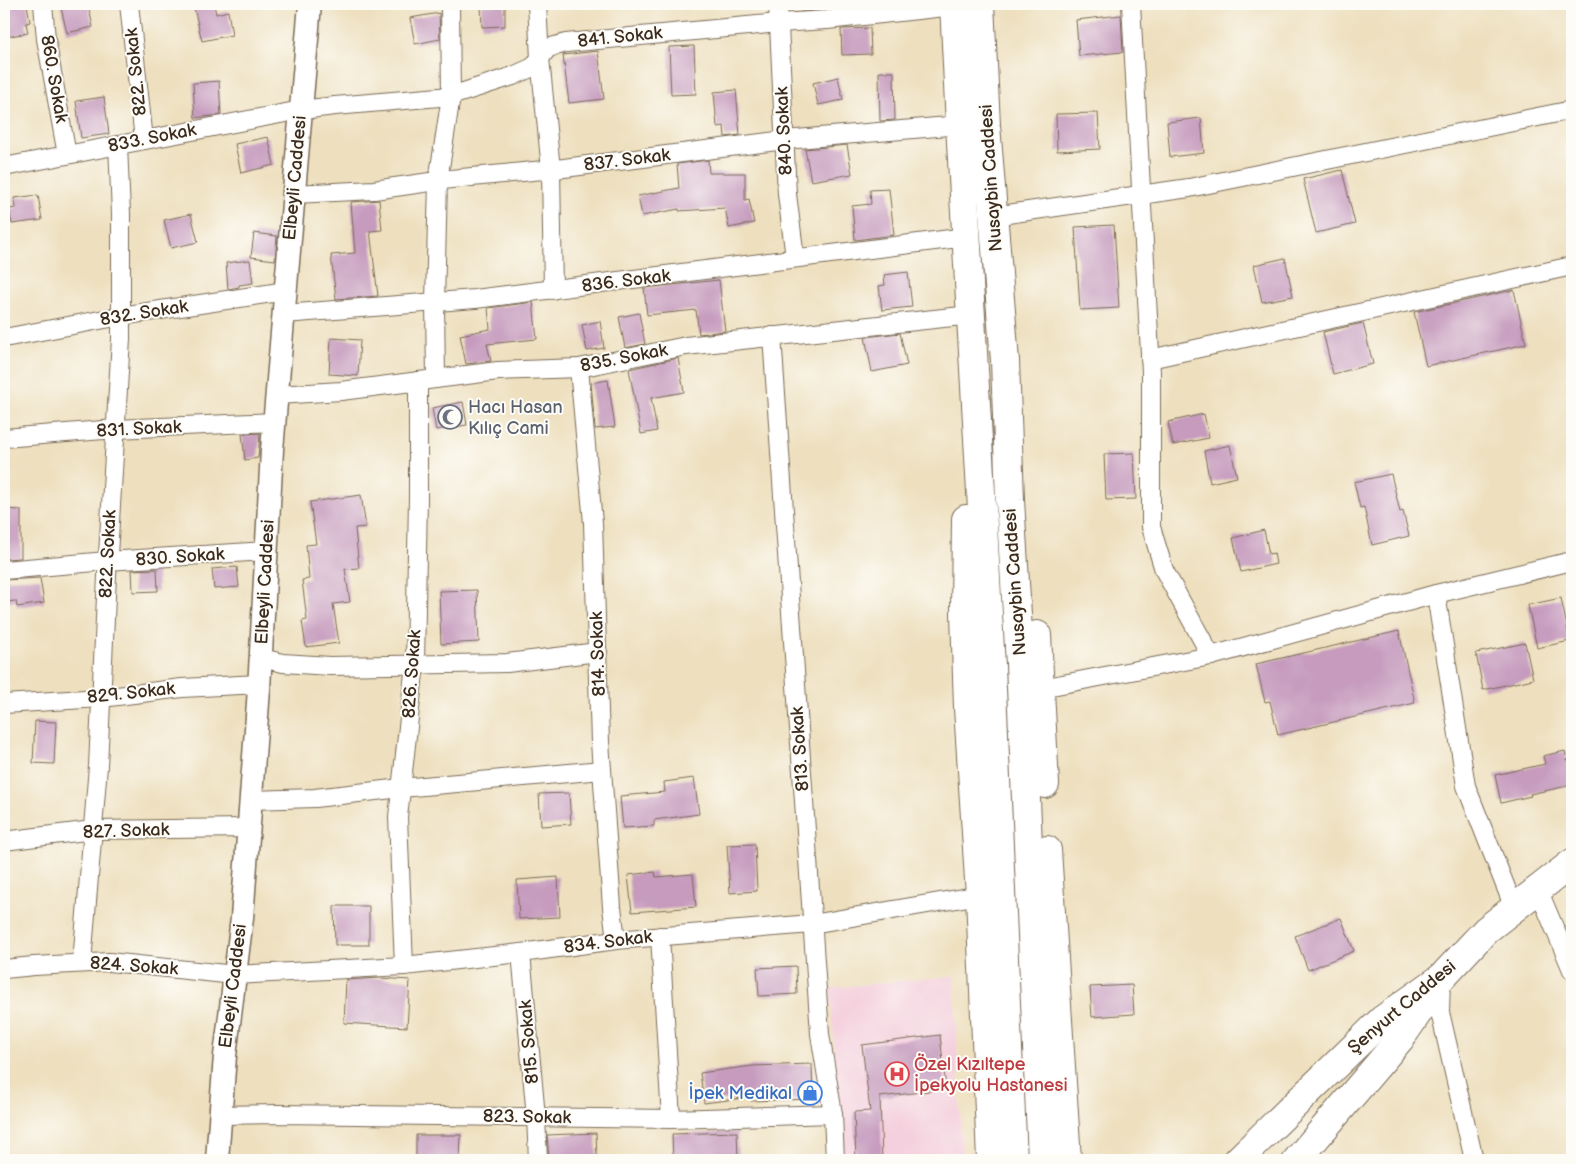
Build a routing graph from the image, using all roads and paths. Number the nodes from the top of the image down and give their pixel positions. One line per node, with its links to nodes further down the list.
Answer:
1 (43, 4): 18 (street, 860. Sokak)
2 (129, 4): 15 (street, 822. Sokak)
3 (310, 4): 12 (street, Elbeyli Caddesi)
4 (450, 4): 11 (street)
5 (537, 4): 10 (street)
6 (778, 4): 9 (street, 840. Sokak)
7 (963, 4): 9 (street, 841. Sokak); 14 (main road, Nusaybin Caddesi); 24 (main road, Nusaybin Caddesi)
8 (1131, 4): 23 (street)
9 (779, 23): 10 (street, 841. Sokak); 16 (street, 840. Sokak)
10 (540, 58): 11 (street, 841. Sokak); 20 (street)
11 (451, 96): 12 (street, 841. Sokak); 21 (street)
12 (301, 110): 15 (street, 833. Sokak); 22 (street, Elbeyli Caddesi)
13 (1572, 110): 23 (street)
14 (960, 125): 16 (street, 837. Sokak); 25 (main road, Nusaybin Caddesi)
15 (144, 140): 17 (street, 833. Sokak)
16 (785, 140): 20 (street, 837. Sokak); 26 (street, 840. Sokak)
17 (118, 145): 18 (street, 833. Sokak); 33 (street, 822. Sokak)
18 (67, 155): 19 (street, 833. Sokak)
19 (4, 167)
20 (551, 170): 21 (street, 837. Sokak); 28 (street)
21 (438, 181): 22 (street, 837. Sokak); 30 (street)
22 (294, 194): 29 (street, Elbeyli Caddesi)
23 (1142, 196): 24 (street); 36 (street)
24 (994, 216): 37 (main road, Nusaybin Caddesi)
25 (966, 238): 26 (street, 836. Sokak); 32 (main road, Nusaybin Caddesi)
26 (795, 258): 28 (street, 836. Sokak)
27 (1572, 266): 36 (street)
28 (553, 290): 30 (street, 836. Sokak)
29 (286, 291): 31 (street, Elbeyli Caddesi); 33 (street, 832. Sokak)
30 (435, 302): 31 (street, 836. Sokak); 39 (street)
31 (284, 314): 41 (street, Elbeyli Caddesi)
32 (971, 315): 34 (street, 835. Sokak); 66 (main road); 86 (main road, Nusaybin Caddesi)
33 (121, 316): 35 (street, 832. Sokak); 43 (street, 822. Sokak)
34 (772, 336): 38 (street, 835. Sokak); 68 (street, 813. Sokak)
35 (4, 338)
36 (1150, 359): 51 (street)
37 (1005, 361): 55 (main road); 87 (main road, Nusaybin Caddesi)
38 (579, 368): 39 (street, 835. Sokak); 50 (street, 814. Sokak)
39 (436, 379): 40 (street, 835. Sokak)
40 (418, 381): 41 (street, 835. Sokak); 53 (street, 826. Sokak)
41 (276, 395): 42 (street, Elbeyli Caddesi)
42 (274, 422): 43 (street, 831. Sokak); 45 (street, Elbeyli Caddesi)
43 (116, 429): 44 (street, 831. Sokak); 46 (street, 822. Sokak)
44 (4, 438)
45 (266, 551): 46 (street, 830. Sokak); 52 (street, Elbeyli Caddesi)
46 (107, 561): 48 (street, 830. Sokak); 56 (street, 822. Sokak)
47 (1572, 561): 49 (street)
48 (4, 570)
49 (1436, 594): 51 (street); 67 (street)
50 (598, 652): 53 (street); 58 (street, 814. Sokak)
51 (1211, 656): 55 (street)
52 (261, 658): 53 (street); 54 (street, Elbeyli Caddesi)
53 (415, 664): 59 (street, 826. Sokak)
54 (259, 684): 56 (street, 829. Sokak); 60 (street, Elbeyli Caddesi)
55 (1041, 688): 88 (main road)
56 (101, 698): 57 (street, 829. Sokak); 62 (street, 822. Sokak)
57 (4, 704)
58 (602, 770): 59 (street); 70 (street, 814. Sokak)
59 (401, 788): 60 (street); 73 (street, 826. Sokak)
60 (251, 800): 61 (street, Elbeyli Caddesi)
61 (248, 828): 62 (street, 827. Sokak); 76 (street, Elbeyli Caddesi)
62 (93, 830): 63 (street, 827. Sokak); 72 (street, 822. Sokak)
63 (4, 841)
64 (1572, 863): 65 (main road, Şenyurt Caddesi)
65 (1538, 889): 67 (main road, Şenyurt Caddesi); 75 (street)
66 (980, 895): 68 (street, 834. Sokak); 85 (main road)
67 (1514, 908): 77 (main road, Şenyurt Caddesi)
68 (812, 924): 69 (street, 834. Sokak); 78 (street, 813. Sokak)
69 (660, 936): 70 (street, 834. Sokak); 81 (street)
70 (616, 940): 71 (street, 834. Sokak)
71 (521, 953): 73 (street, 834. Sokak); 80 (street, 815. Sokak)
72 (82, 963): 74 (street, 824. Sokak); 76 (street, 824. Sokak)
73 (404, 966): 76 (street, 834. Sokak)
74 (4, 969)
75 (1572, 969)
76 (235, 975): 79 (street, Elbeyli Caddesi)
77 (1441, 978): 89 (main road, Şenyurt Caddesi); 90 (main road); 91 (street)
78 (833, 1114): 81 (street, 823. Sokak); 84 (street, 813. Sokak)
79 (221, 1115): 80 (street, 823. Sokak); 82 (street, Elbeyli Caddesi)
80 (536, 1117): 81 (street, 823. Sokak); 83 (street, 815. Sokak)
81 (671, 1119)
82 (217, 1160)
83 (538, 1160)
84 (835, 1160)
85 (990, 1160)
86 (1013, 1160)
87 (1042, 1160)
88 (1066, 1160)
89 (1238, 1160)
90 (1297, 1160)
91 (1474, 1160)

